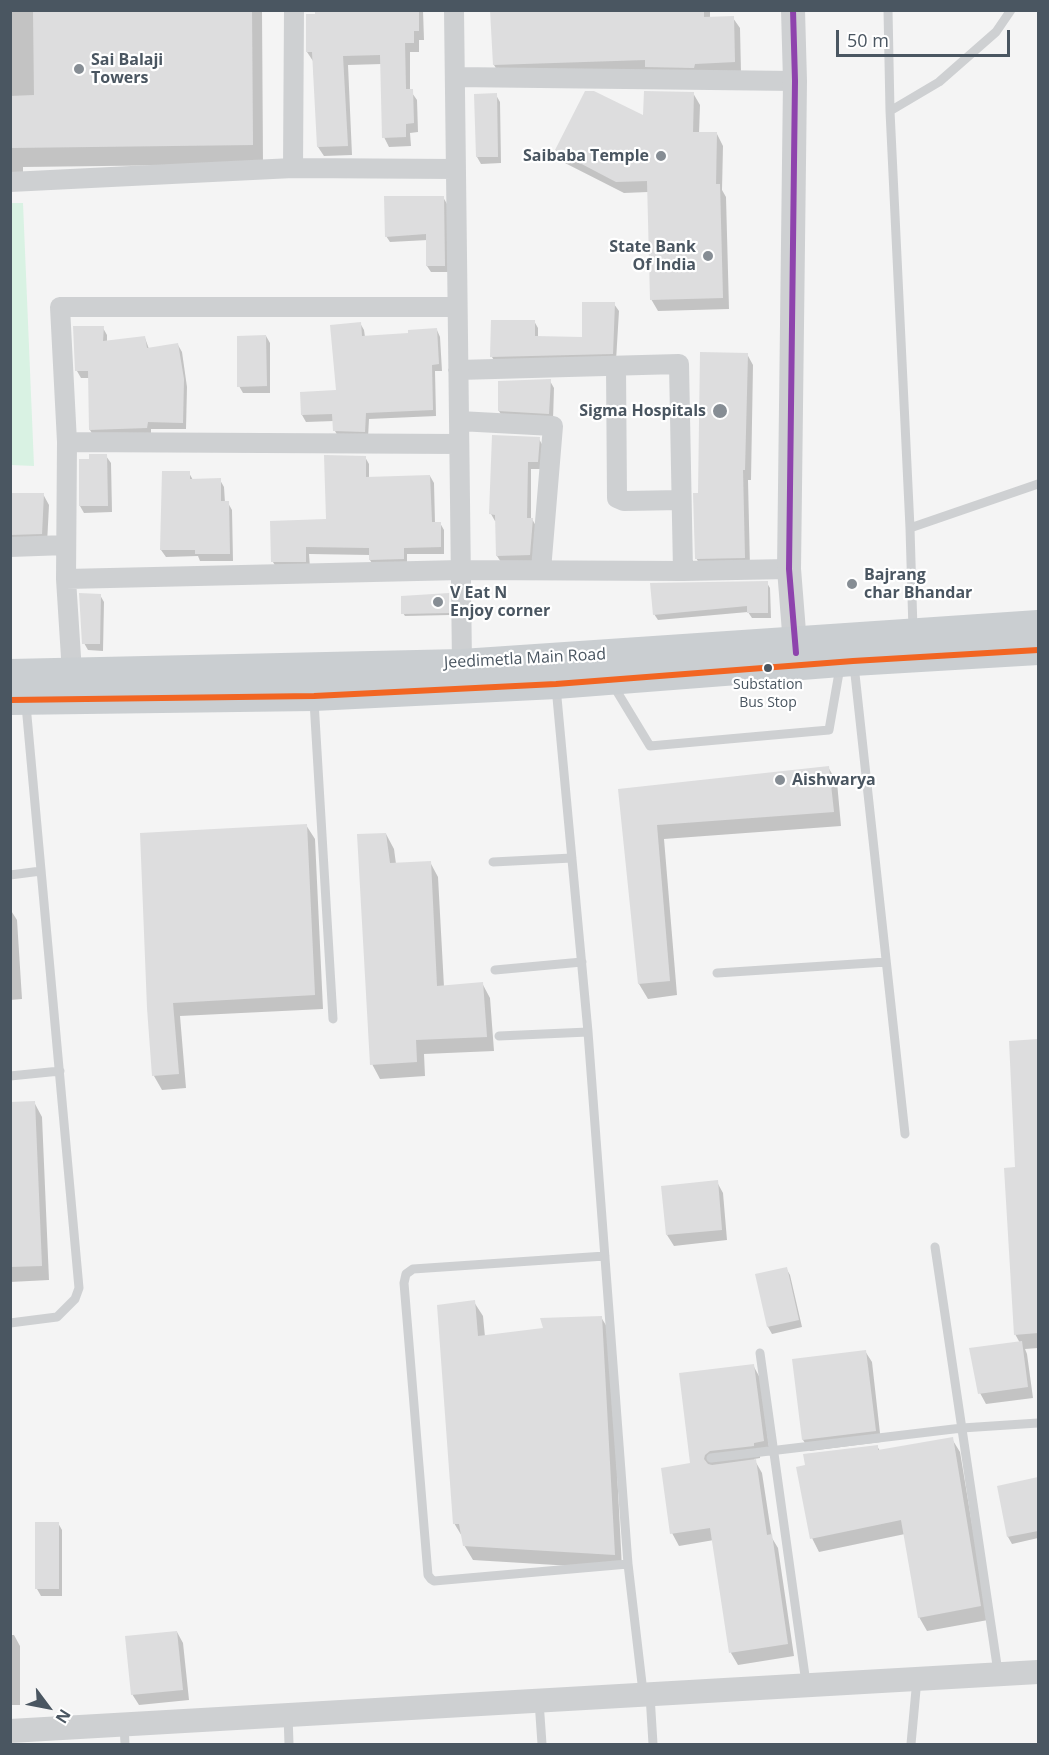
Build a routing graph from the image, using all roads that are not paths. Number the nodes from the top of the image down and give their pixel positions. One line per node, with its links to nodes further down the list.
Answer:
1 (294, 10): 9 (street)
2 (454, 10): 6 (street)
3 (793, 10): 7 (street)
4 (888, 10): 8 (lane)
5 (1011, 10): 8 (lane)
6 (454, 77): 7 (street); 10 (street)
7 (795, 81): 23 (street)
8 (890, 111): 20 (lane)
9 (293, 168): 10 (street); 11 (street)
10 (456, 169): 12 (street)
11 (10, 182)
12 (458, 307): 14 (street); 16 (street)
13 (616, 367): 14 (street); 19 (street); 19 (street)
14 (459, 370): 15 (street)
15 (459, 421): 17 (street); 25 (street)
16 (67, 442): 17 (street); 21 (street)
17 (459, 444): 24 (street)
18 (1038, 484): 20 (lane)
19 (681, 500): 26 (street)
20 (910, 528): 29 (lane)
21 (66, 545): 22 (street); 27 (street)
22 (10, 547)
23 (789, 569): 26 (street); 31 (street)
24 (461, 570): 25 (street); 27 (street); 33 (street)
25 (541, 570): 26 (street)
26 (683, 571)
27 (66, 579): 34 (street)
28 (1038, 625): 29 (main road, Jeedimetla Main Road)
29 (913, 633): 31 (main road, Jeedimetla Main Road)
30 (1038, 650): 32 (main road, Jeedimetla Main Road)
31 (796, 654): 32 (main road, Jeedimetla Main Road); 33 (main road, Jeedimetla Main Road); 36 (main road, Jeedimetla Main Road)
32 (847, 661): 36 (lane); 45 (lane)
33 (462, 664): 34 (main road, Jeedimetla Main Road)
34 (72, 673): 35 (main road, Jeedimetla Main Road)
35 (10, 674)
36 (610, 680): 37 (main road, Jeedimetla Main Road)
37 (556, 684): 38 (main road, Jeedimetla Main Road); 40 (lane)
38 (314, 696): 39 (main road, Jeedimetla Main Road); 48 (lane)
39 (18, 700): 42 (lane)
40 (572, 858): 41 (lane); 44 (lane)
41 (493, 862)
42 (41, 871): 43 (lane); 51 (lane)
43 (10, 874)
44 (582, 962): 46 (lane); 49 (lane)
45 (886, 962): 47 (lane); 53 (lane)
46 (495, 970)
47 (717, 973)
48 (333, 1019)
49 (588, 1032): 50 (lane); 55 (lane)
50 (499, 1036)
51 (60, 1071): 52 (lane); 56 (lane)
52 (10, 1076)
53 (905, 1134)
54 (935, 1247): 59 (lane)
55 (605, 1257): 62 (lane); 62 (lane)
56 (10, 1323)
57 (760, 1353): 60 (lane)
58 (1038, 1423): 59 (lane)
59 (962, 1428): 60 (lane); 64 (lane)
60 (774, 1451): 61 (lane); 66 (lane)
61 (711, 1458)
62 (628, 1564): 67 (lane)
63 (1038, 1672): 64 (street)
64 (999, 1674): 65 (street)
65 (917, 1679): 66 (street); 75 (lane)
66 (807, 1686): 67 (street)
67 (646, 1695): 68 (street); 74 (lane)
68 (539, 1701): 69 (street); 73 (lane)
69 (288, 1715): 71 (street); 72 (lane)
70 (10, 1731): 71 (street)
71 (125, 1735)
72 (289, 1744)
73 (542, 1744)
74 (653, 1744)
75 (911, 1744)

